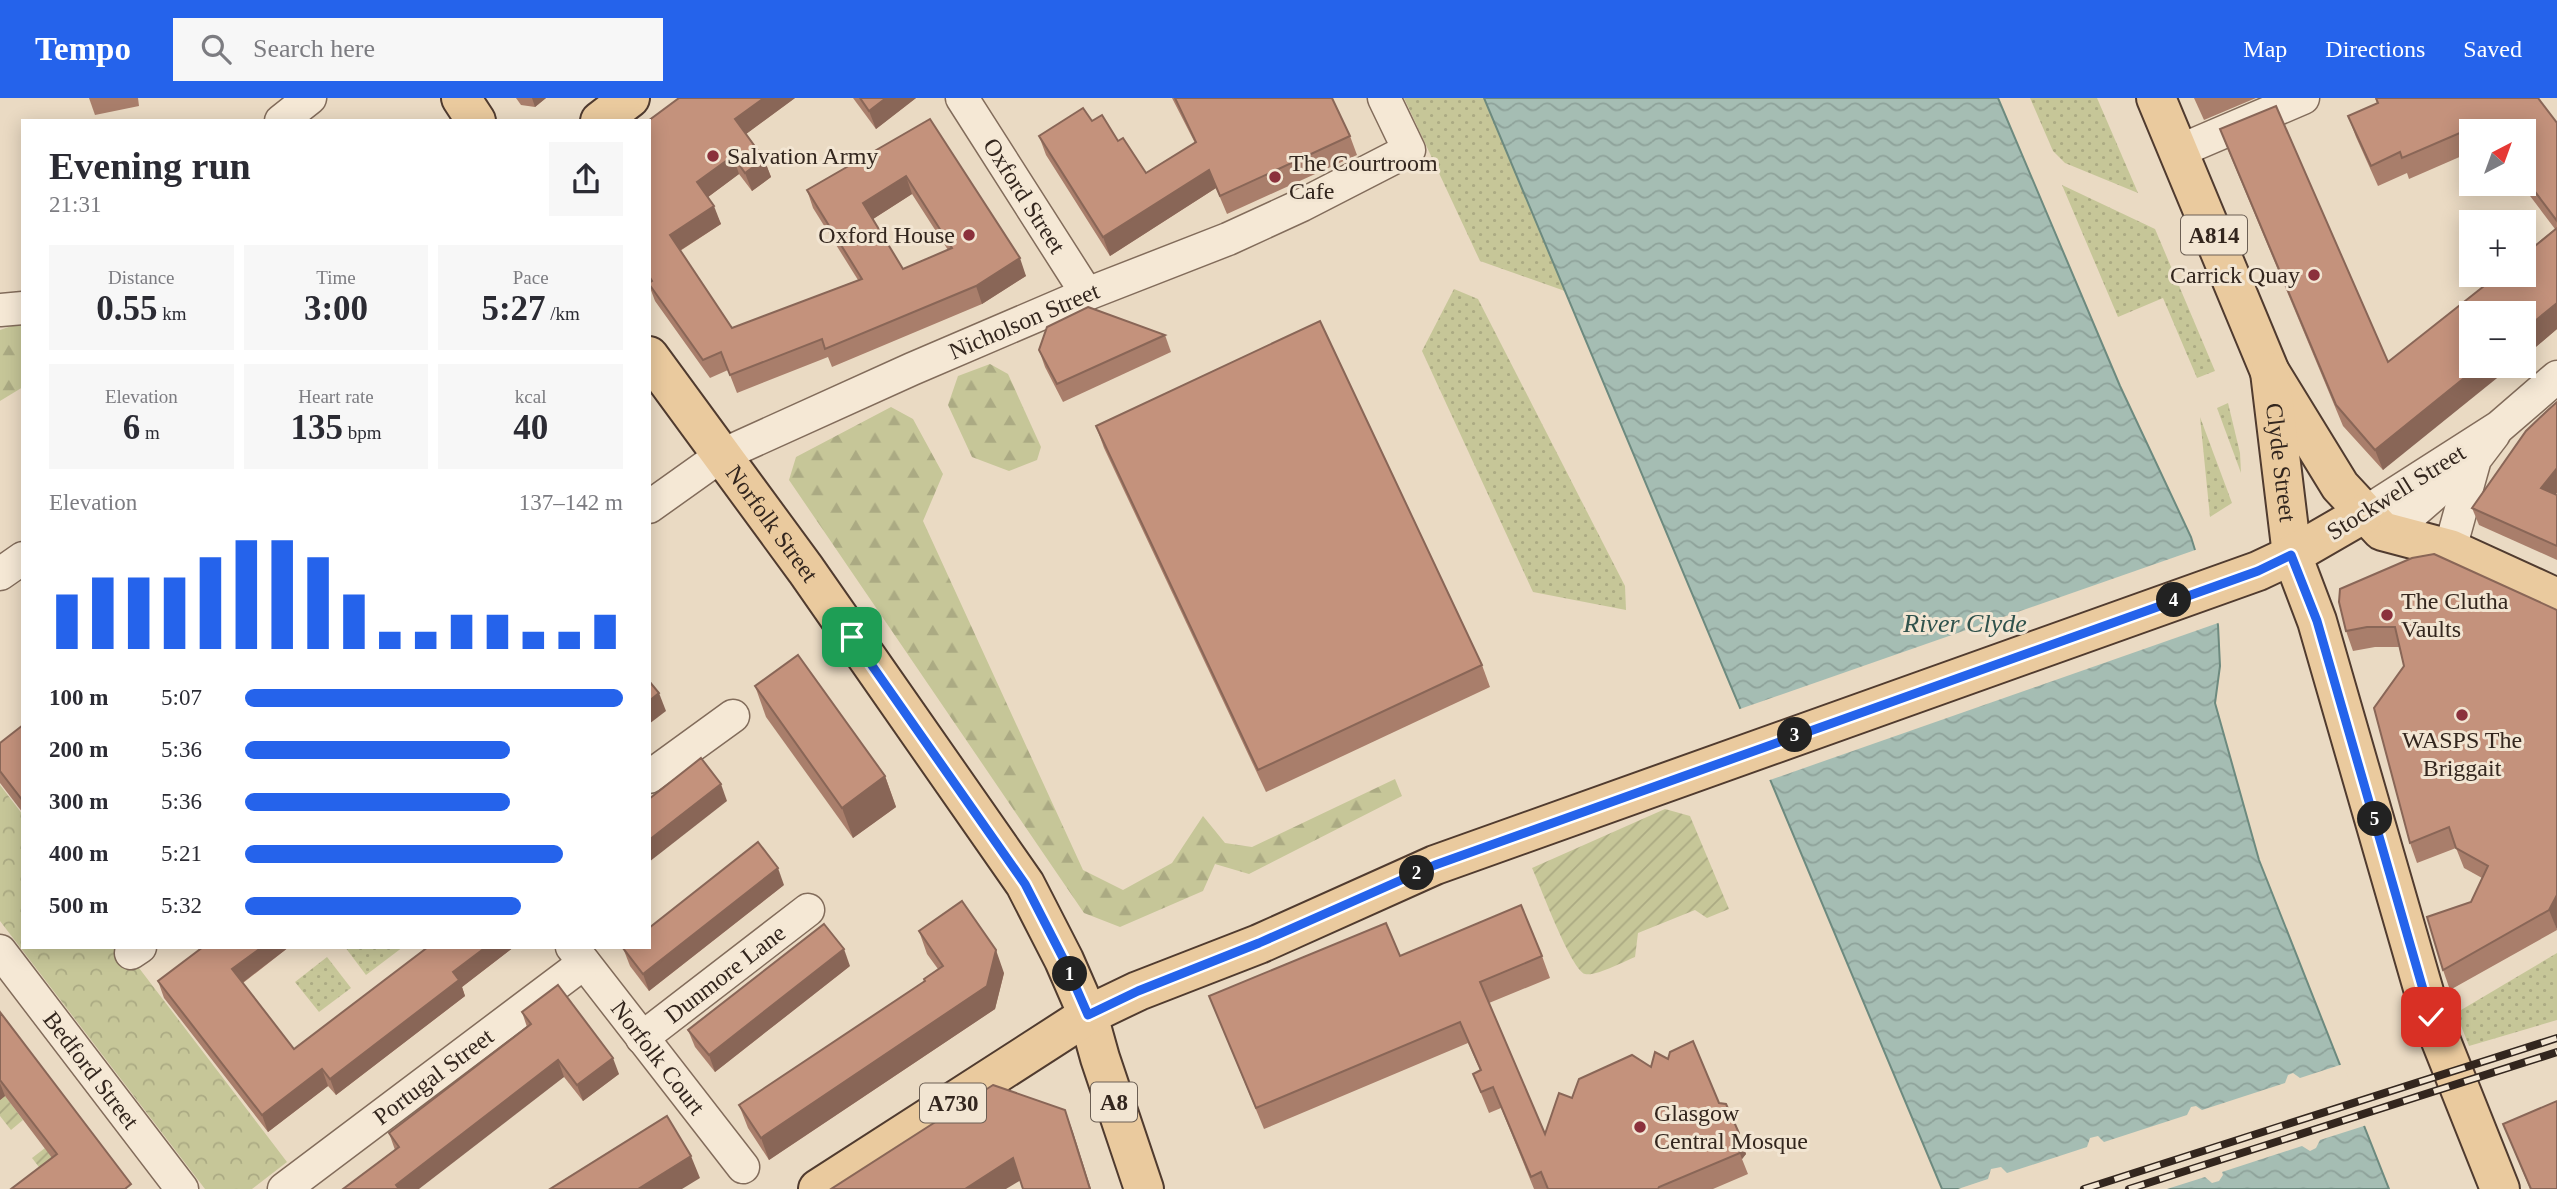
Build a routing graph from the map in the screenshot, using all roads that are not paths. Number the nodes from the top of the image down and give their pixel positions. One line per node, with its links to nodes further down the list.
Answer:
1 (310, 98): 8 (street)
2 (461, 98): 9 (main road)
3 (630, 98): 10 (main road)
4 (962, 98): 12 (street, Oxford Street)
5 (1384, 98): 12 (street, Nicholson Street)
6 (2156, 98): 11 (main road, Clyde Street / A814)
7 (2303, 98): 11 (street)
8 (284, 119)
9 (475, 119)
10 (603, 119)
11 (2179, 150): 16 (main road, Clyde Street / A814)
12 (1087, 294): 19 (street, Nicholson Street)
13 (21, 308): 14 (street)
14 (0, 310)
15 (651, 359): 19 (main road, Norfolk Street / A8)
16 (2270, 372): 22 (main road, Clyde Street); 24 (main road, Clyde Street / A814)
17 (2557, 377): 18 (street, Stockwell Street)
18 (2499, 427): 20 (street, Stockwell Street); 22 (street, Stockwell Street)
19 (722, 455): 21 (street, Nicholson Street); 33 (main road, Norfolk Street / A8)
20 (2474, 459): 22 (street, Stockwell Street); 23 (street, Stockwell Street)
21 (651, 506)
22 (2373, 523): 23 (main road); 24 (main road, Stockwell Street)
23 (2450, 549): 27 (main road)
24 (2291, 555): 33 (main road, Stockwell Street); 40 (main road, Clyde Street / A814)
25 (21, 559): 26 (street)
26 (0, 574)
27 (2557, 597)
28 (733, 716): 29 (street)
29 (651, 776)
30 (808, 910): 34 (street, Dunmore Lane)
31 (578, 955): 34 (street, Norfolk Court); 37 (street, Portugal Street)
32 (5, 968): 36 (street, Bedford Street)
33 (1088, 1015): 38 (main road, A730); 39 (main road, A8)
34 (642, 1038): 35 (street, Norfolk Court)
35 (743, 1167)
36 (182, 1189)
37 (284, 1189)
38 (817, 1189)
39 (1144, 1189)
40 (2500, 1189)

